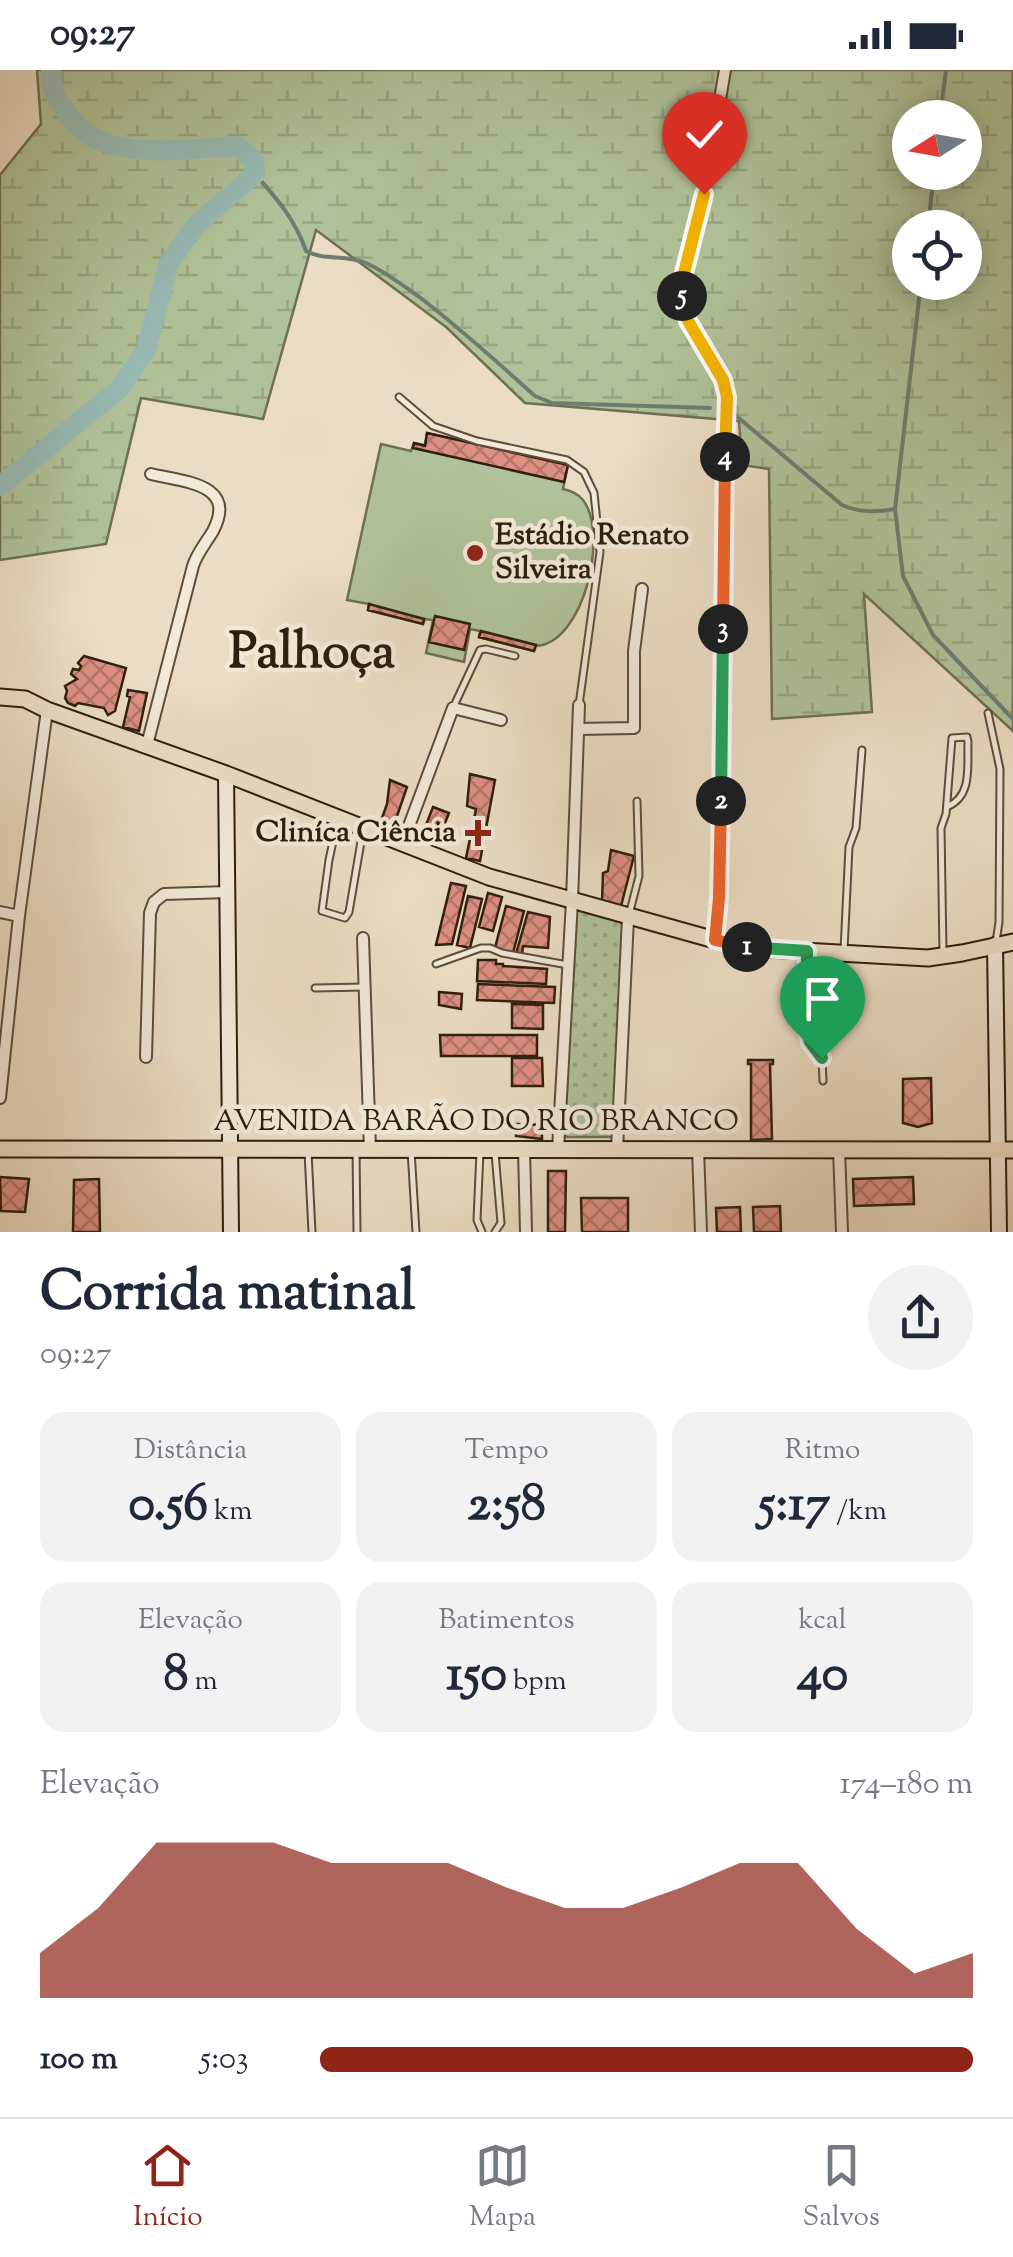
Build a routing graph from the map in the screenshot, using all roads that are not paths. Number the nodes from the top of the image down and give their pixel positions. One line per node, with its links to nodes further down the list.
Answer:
1 (726, 70): 27 (street)
2 (399, 397): 7 (lane)
3 (151, 474): 13 (street)
4 (642, 589): 12 (street)
5 (515, 656): 8 (lane)
6 (0, 697): 9 (main road)
7 (579, 705): 12 (street)
8 (453, 708): 11 (street); 20 (street)
9 (47, 710): 13 (main road); 24 (street)
10 (988, 713): 29 (lane)
11 (501, 720)
12 (578, 728): 22 (street)
13 (147, 745): 15 (main road)
14 (862, 750): 31 (lane)
15 (226, 774): 18 (main road); 21 (street)
16 (637, 801): 25 (lane)
17 (947, 807): 17 (lane); 32 (lane)
18 (339, 817): 19 (main road); 19 (lane)
19 (364, 827): 20 (main road)
20 (404, 842): 22 (main road)
21 (228, 892): 37 (street); 41 (street)
22 (572, 901): 25 (main road); 34 (street)
23 (0, 912): 24 (street)
24 (19, 916): 39 (street)
25 (628, 918): 27 (main road); 49 (street)
26 (363, 938): 35 (street)
27 (715, 940): 30 (main road)
28 (1013, 942): 29 (main road)
29 (995, 945): 32 (main road); 51 (street)
30 (807, 951): 31 (main road); 38 (lane)
31 (844, 953): 32 (main road)
32 (943, 956)
33 (436, 964): 34 (lane)
34 (568, 965): 48 (street)
35 (364, 987): 36 (lane); 46 (street)
36 (315, 988)
37 (146, 1057)
38 (823, 1082)
39 (0, 1098)
40 (0, 1149): 41 (main road, AVENIDA BARÃO DO RIO BRANCO)
41 (230, 1149): 45 (main road, AVENIDA BARÃO DO RIO BRANCO); 53 (street)
42 (487, 1149): 43 (main road, AVENIDA BARÃO DO RIO BRANCO); 47 (main road, AVENIDA BARÃO DO RIO BRANCO); 57 (lane); 58 (lane)
43 (524, 1149): 48 (main road, AVENIDA BARÃO DO RIO BRANCO); 59 (street)
44 (698, 1149): 49 (main road, AVENIDA BARÃO DO RIO BRANCO); 50 (main road, AVENIDA BARÃO DO RIO BRANCO); 60 (street)
45 (308, 1150): 46 (main road, AVENIDA BARÃO DO RIO BRANCO); 54 (lane)
46 (363, 1150): 47 (main road, AVENIDA BARÃO DO RIO BRANCO); 55 (lane)
47 (411, 1150): 56 (lane)
48 (558, 1150): 49 (main road, AVENIDA BARÃO DO RIO BRANCO)
49 (617, 1150)
50 (838, 1150): 51 (main road, AVENIDA BARÃO DO RIO BRANCO); 61 (street)
51 (1006, 1150): 52 (street)
52 (1005, 1215): 62 (street)
53 (231, 1232)
54 (312, 1232)
55 (357, 1232)
56 (416, 1232)
57 (482, 1232)
58 (494, 1232)
59 (526, 1232)
60 (701, 1232)
61 (842, 1232)
62 (999, 1232)

